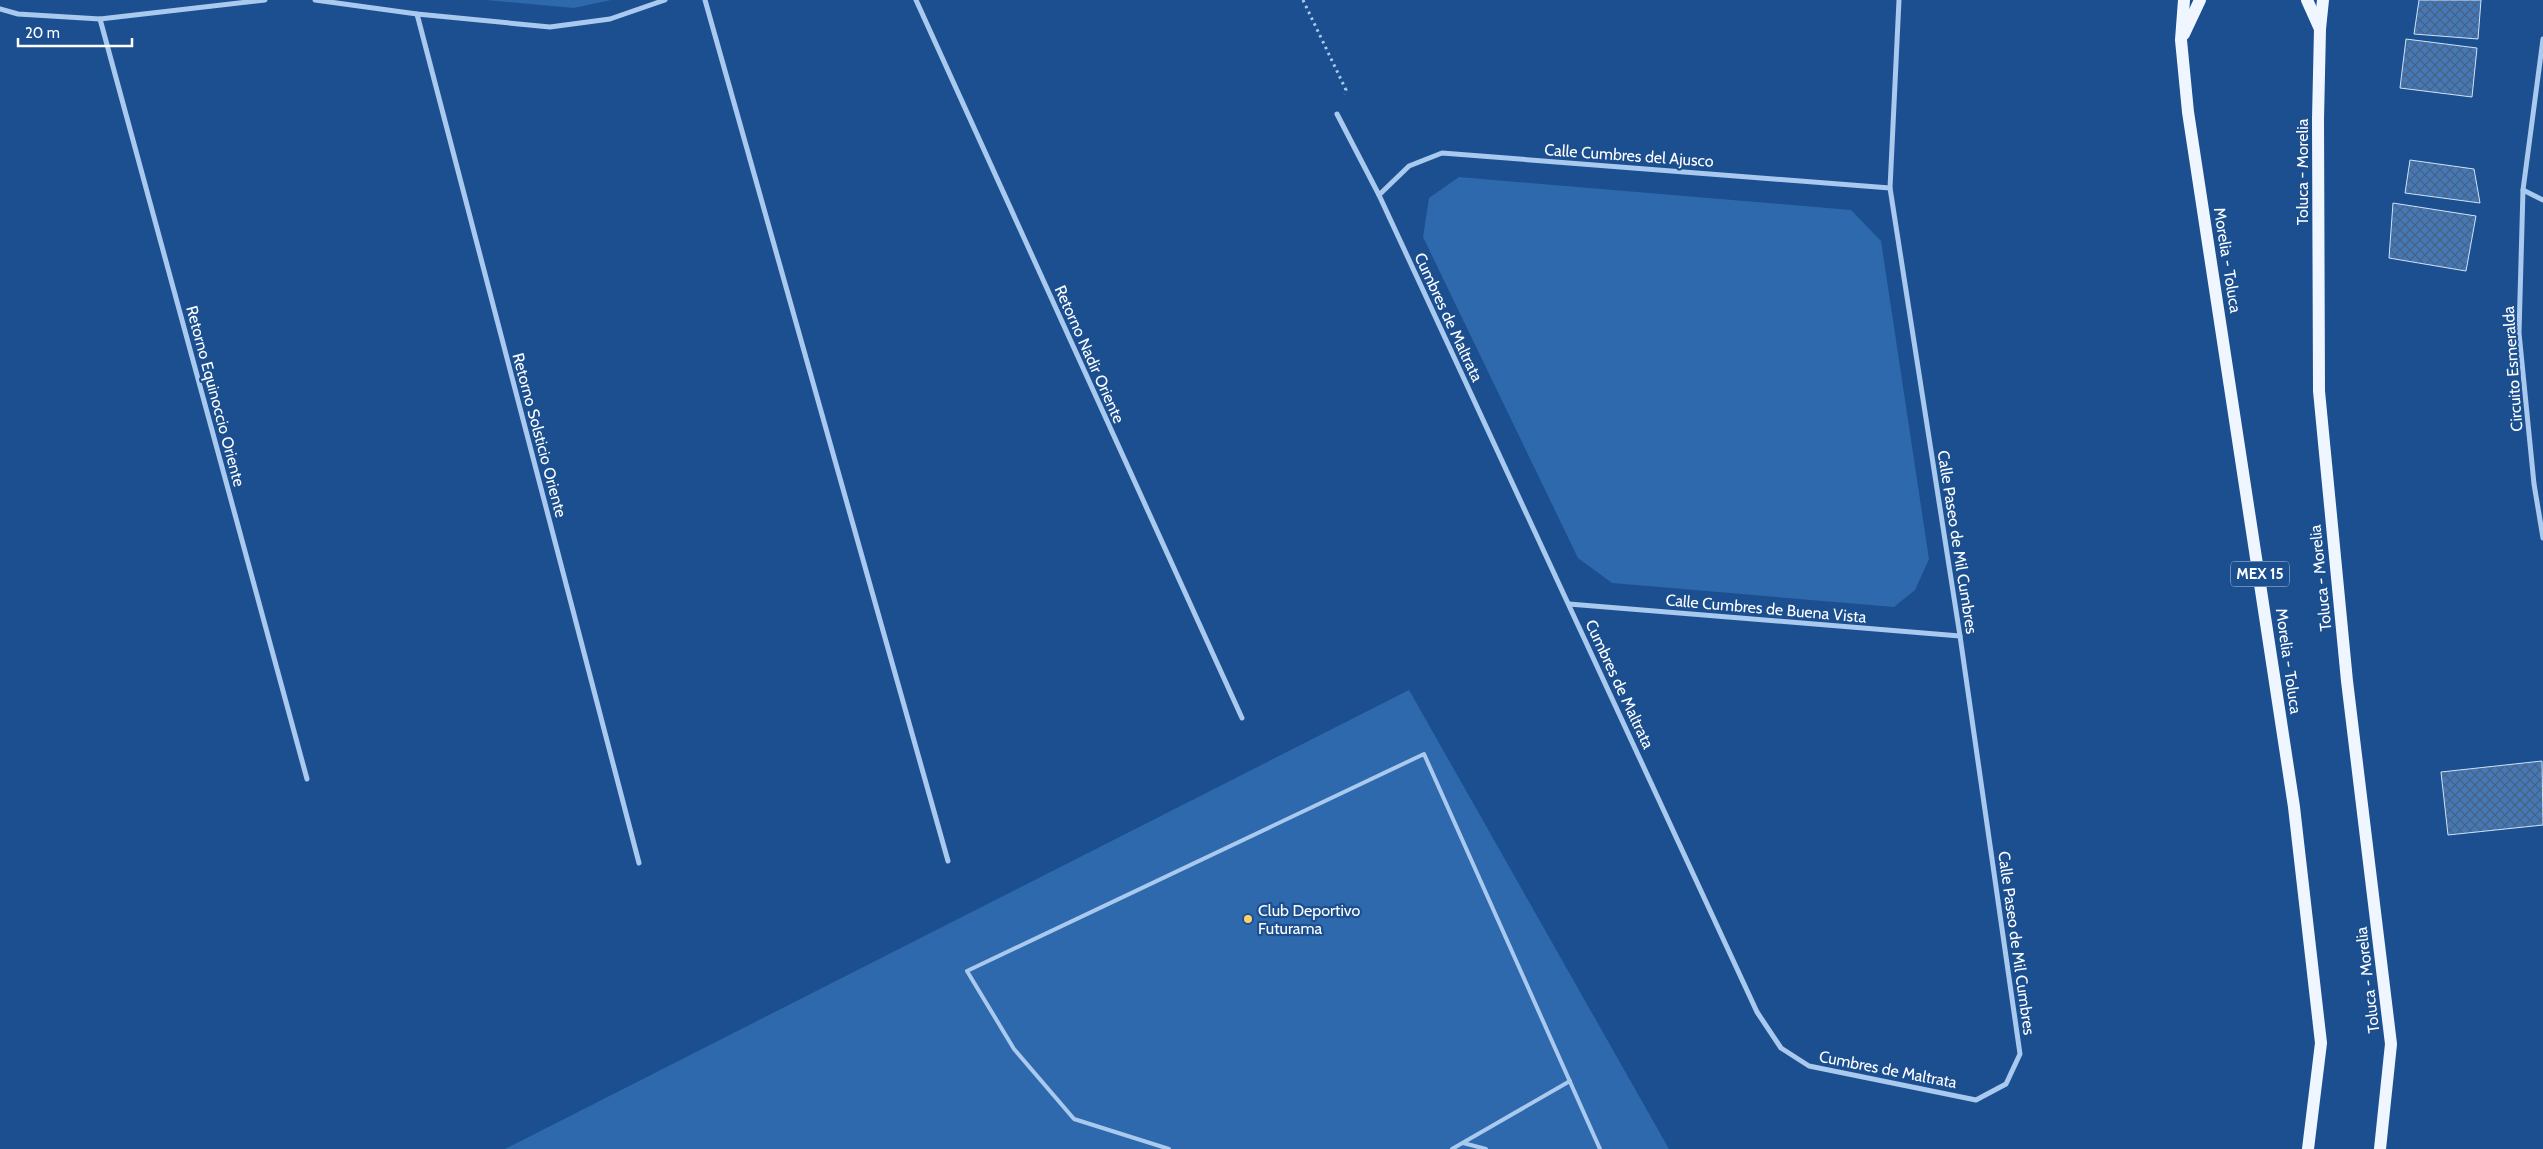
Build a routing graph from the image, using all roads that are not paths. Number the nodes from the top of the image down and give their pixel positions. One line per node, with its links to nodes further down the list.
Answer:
1 (265, 0): 13 (street)
2 (314, 0): 12 (street)
3 (665, 0): 12 (street)
4 (705, 0): 27 (street)
5 (916, 0): 25 (street, Retorno Nadir Oriente)
6 (1899, 0): 18 (street, Calle Paseo de Mil Cumbres)
7 (2184, 0): 16 (main road, Morelia - Toluca / MEX 15)
8 (2200, 0): 16 (main road)
9 (2307, 0): 14 (main road)
10 (2323, 0): 14 (main road, Toluca - Morelia)
11 (0, 8): 13 (street)
12 (417, 14): 28 (street, Retorno Solsticio Oriente)
13 (100, 19): 26 (street, Retorno Equinoccio Oriente)
14 (2320, 29): 37 (main road, Toluca - Morelia)
15 (2543, 39): 19 (street, Circuito Esmeralda)
16 (2181, 40): 36 (main road, Morelia - Toluca / MEX 15)
17 (1337, 114): 20 (street, Cumbres de Maltrata)
18 (1890, 188): 20 (street, Calle Cumbres del Ajusco); 24 (street, Calle Paseo de Mil Cumbres)
19 (2523, 190): 21 (street); 22 (street, Circuito Esmeralda)
20 (1379, 195): 23 (street, Cumbres de Maltrata)
21 (2543, 200)
22 (2543, 538)
23 (1569, 604): 24 (street, Calle Cumbres de Buena Vista); 30 (street, Cumbres de Maltrata)
24 (1960, 636): 30 (street, Calle Paseo de Mil Cumbres)
25 (1242, 718)
26 (307, 779)
27 (948, 861)
28 (638, 863)
29 (1570, 1081): 31 (lane); 32 (lane); 35 (lane)
30 (2006, 1084)
31 (1463, 1143): 33 (lane); 34 (lane)
32 (1169, 1149)
33 (1452, 1149)
34 (1486, 1149)
35 (1600, 1149)
36 (2308, 1149)
37 (2380, 1149)

